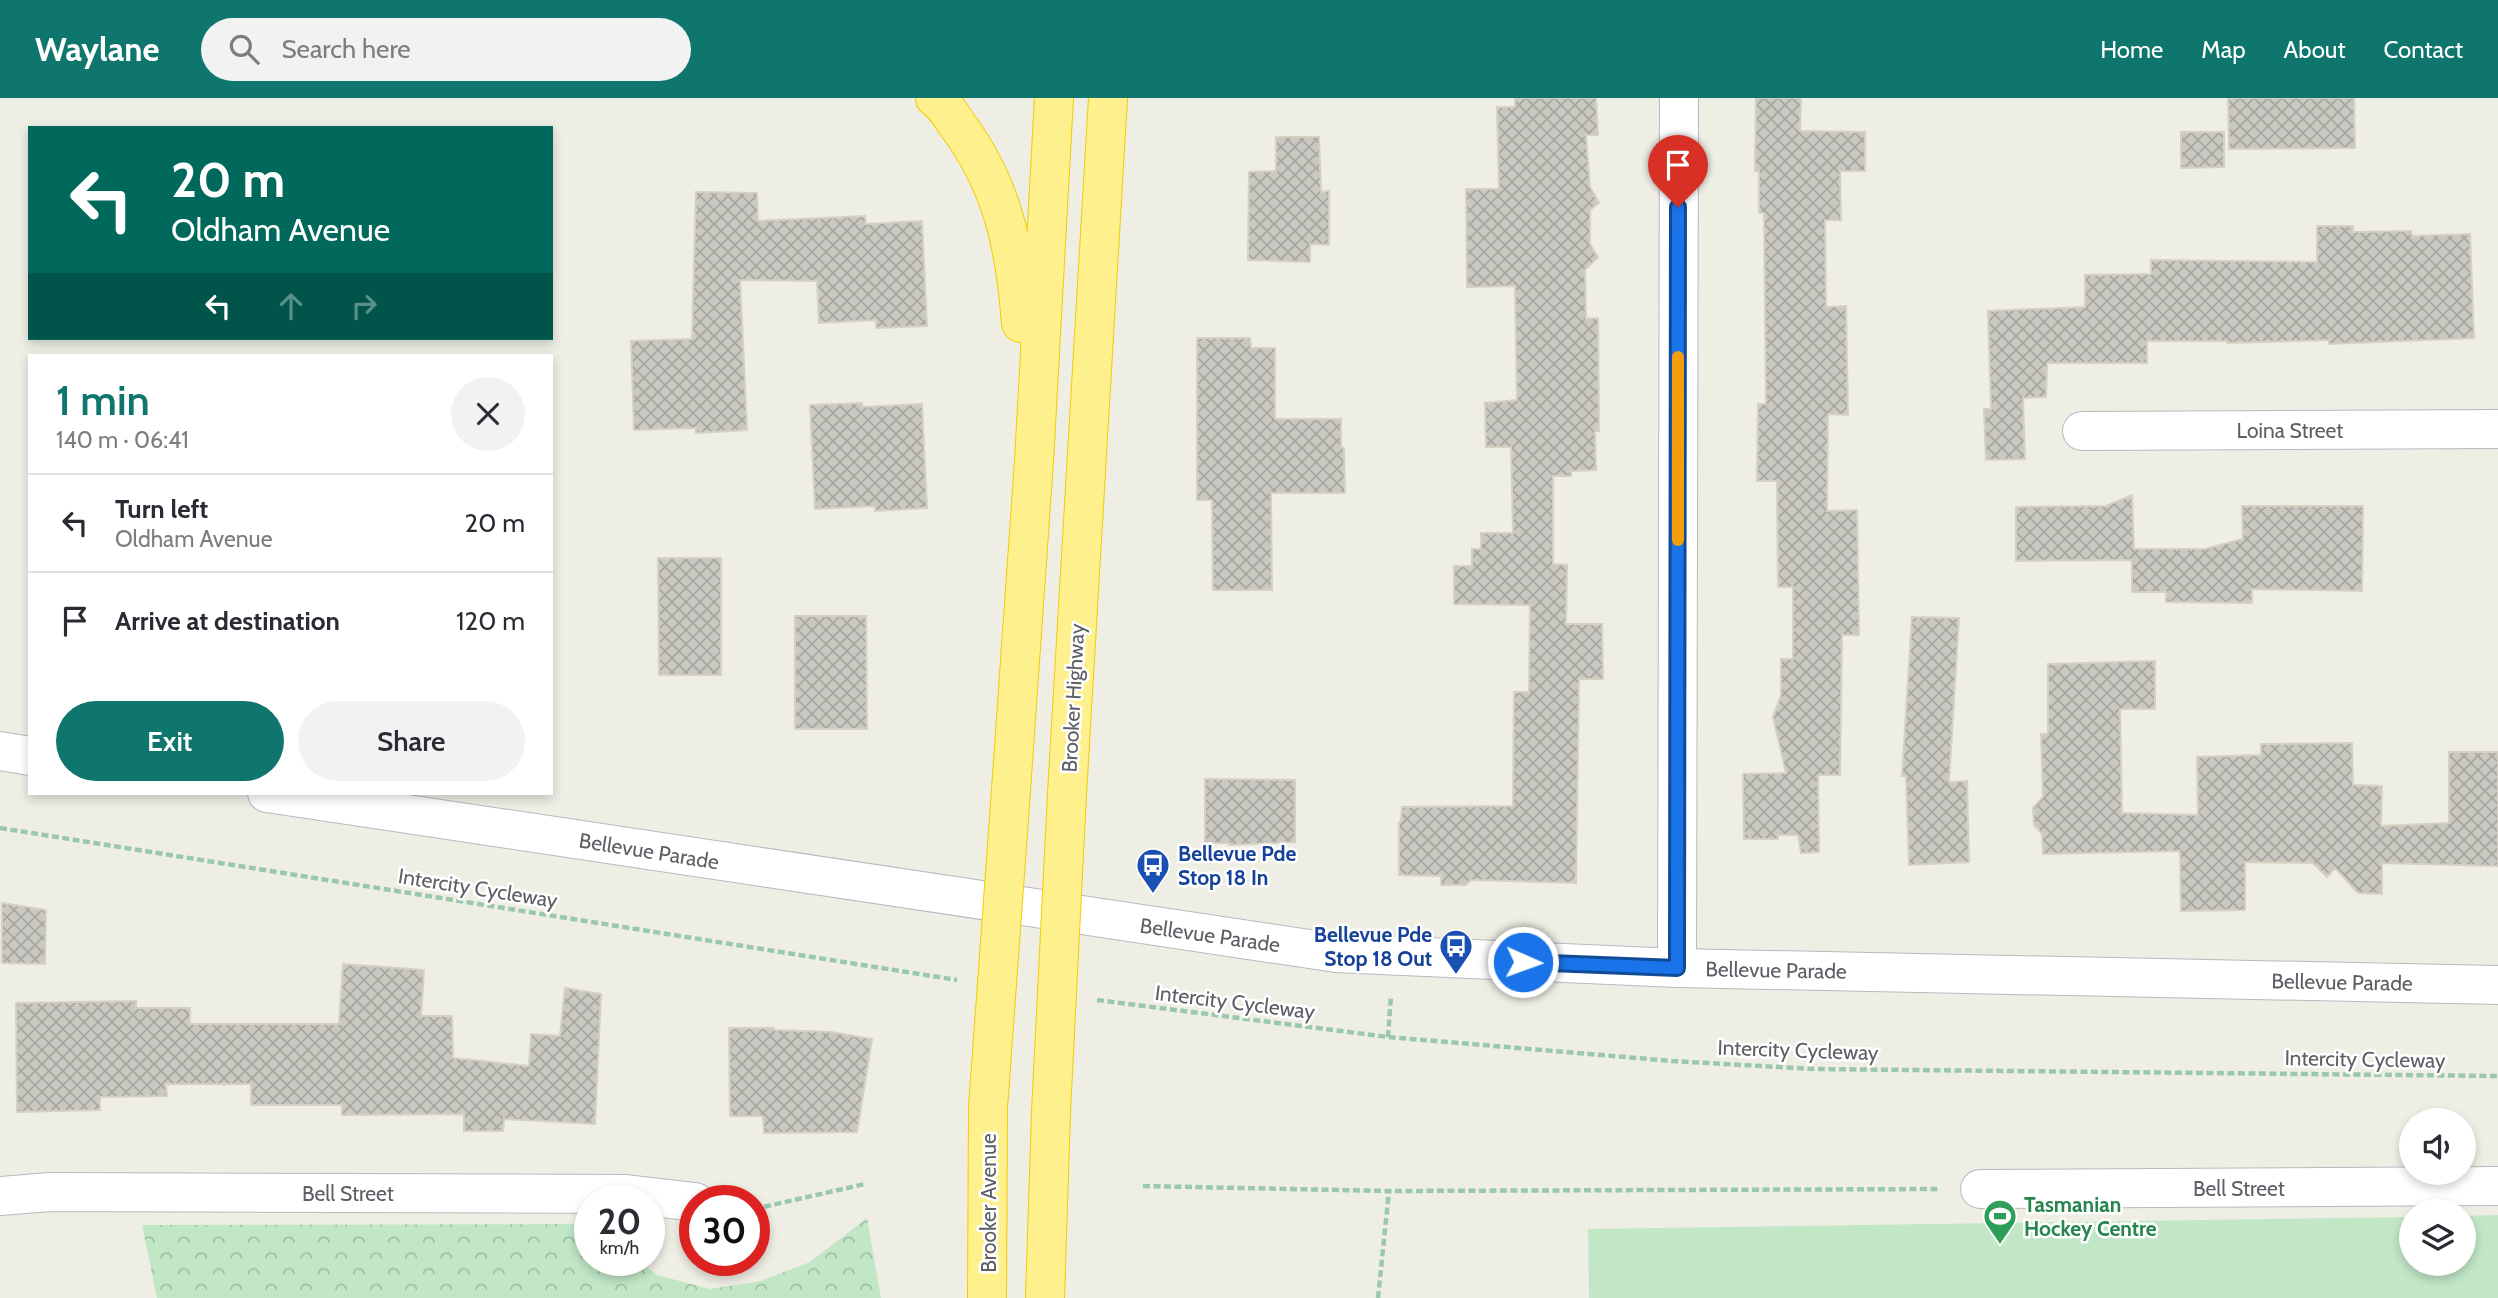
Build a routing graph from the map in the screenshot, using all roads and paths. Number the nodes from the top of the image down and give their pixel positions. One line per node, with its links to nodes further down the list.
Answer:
1 (935, 98): 7 (highway)
2 (1054, 98): 7 (highway)
3 (1108, 98): 26 (highway, Brooker Highway, bridge)
4 (1679, 98): 12 (street)
5 (2498, 429): 6 (street, Loina Street)
6 (2082, 431)
7 (1034, 461): 25 (highway, Brooker Avenue, bridge)
8 (0, 751): 9 (street)
9 (28, 756)
10 (280, 795): 12 (street, Bellevue Parade)
11 (0, 828): 13 (path, Intercity Cycleway)
12 (1677, 968): 14 (street, Bellevue Parade)
13 (950, 979)
14 (2498, 985)
15 (1101, 1000): 16 (path, Intercity Cycleway)
16 (2498, 1076)
17 (865, 1184): 24 (path)
18 (1143, 1186): 21 (path)
19 (2498, 1186): 20 (street, Bell Street)
20 (1980, 1189): 21 (path)
21 (1390, 1191): 27 (path)
22 (0, 1196): 23 (street, Bell Street)
23 (679, 1200)
24 (770, 1205)
25 (987, 1298)
26 (1045, 1298)
27 (1378, 1298)

